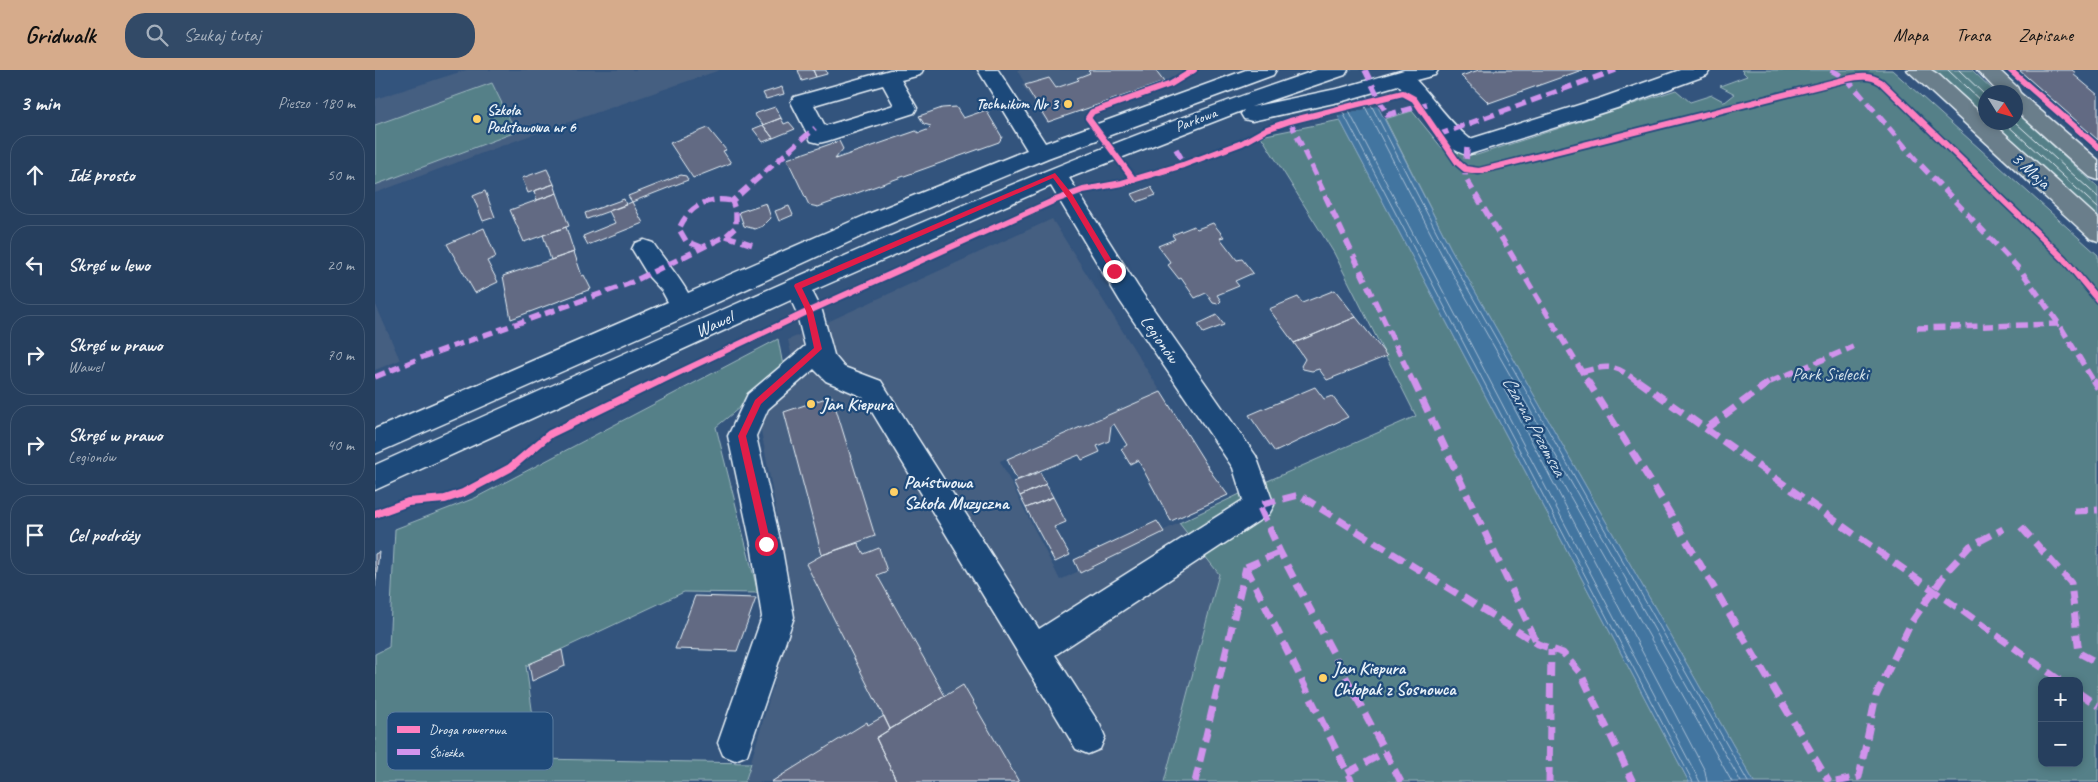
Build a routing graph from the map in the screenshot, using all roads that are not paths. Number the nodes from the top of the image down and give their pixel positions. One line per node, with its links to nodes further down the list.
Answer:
1 (913, 70): 10 (street)
2 (988, 70): 16 (street)
3 (1217, 70): 14 (street)
4 (1266, 70): 14 (street, Parkowa)
5 (1338, 70): 13 (street)
6 (1428, 70): 11 (street)
7 (1700, 70): 11 (street)
8 (1917, 70): 19 (main road, 3 Maja)
9 (1987, 70): 12 (main road)
10 (889, 77)
11 (1403, 78): 13 (street)
12 (2003, 85)
13 (1297, 94): 18 (street, Parkowa)
14 (1177, 102): 16 (street, Parkowa)
15 (2023, 105): 17 (main road)
16 (1040, 153): 22 (street, Wawel)
17 (2098, 172)
18 (1055, 175): 21 (street, Wawel); 26 (street, Legionów)
19 (2098, 232)
20 (644, 249): 22 (street)
21 (797, 286): 23 (street); 25 (street, Wawel)
22 (683, 307): 24 (street, Wawel)
23 (819, 349): 26 (street); 28 (street)
24 (375, 442)
25 (375, 478)
26 (1033, 651): 27 (street)
27 (1088, 737)
28 (735, 742)

